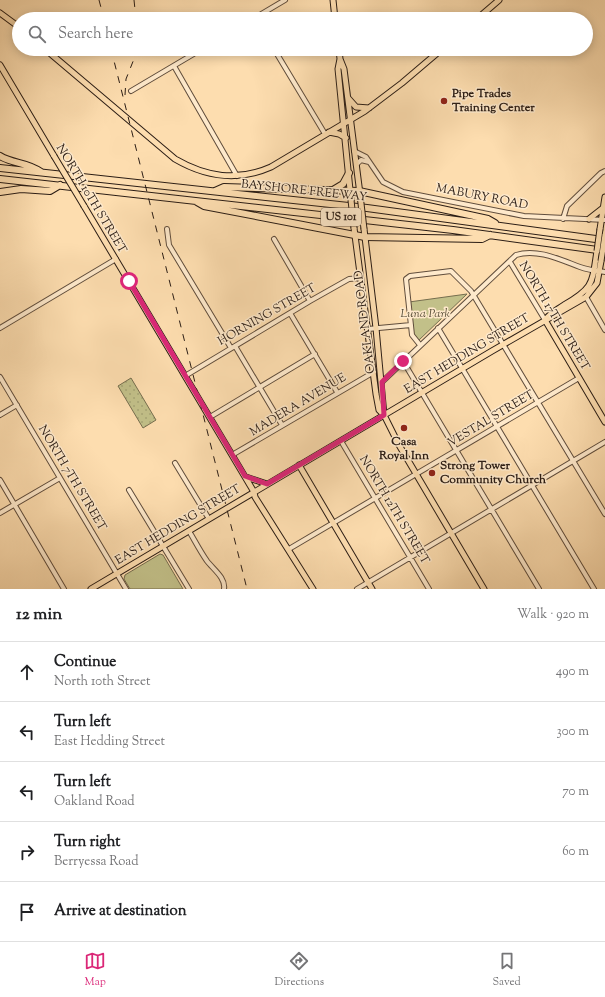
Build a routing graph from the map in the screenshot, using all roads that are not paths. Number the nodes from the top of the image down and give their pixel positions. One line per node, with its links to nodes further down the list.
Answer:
1 (286, 0): 4 (street)
2 (333, 0): 5 (main road)
3 (499, 0): 6 (main road)
4 (266, 12)
5 (334, 12)
6 (485, 12)
7 (0, 13): 8 (main road)
8 (12, 22)
9 (53, 56): 32 (main road)
10 (190, 56): 16 (street)
11 (278, 56): 22 (street)
12 (340, 56): 14 (main road, OAKLAND ROAD)
13 (434, 56): 19 (main road)
14 (340, 59): 18 (main road, OAKLAND ROAD); 21 (main road, OAKLAND ROAD)
15 (0, 65): 55 (main road, NORTH 10TH STREET, bridge)
16 (174, 66): 17 (street); 32 (street)
17 (131, 91)
18 (347, 98): 19 (main road); 20 (main road, OAKLAND ROAD)
19 (369, 108): 20 (main road)
20 (350, 120): 21 (main road); 24 (main road, OAKLAND ROAD)
21 (344, 124): 22 (main road); 23 (main road, OAKLAND ROAD)
22 (327, 133): 23 (main road); 32 (main road)
23 (346, 138): 31 (main road, OAKLAND ROAD)
24 (354, 150): 26 (street, MABURY ROAD); 27 (main road, OAKLAND ROAD)
25 (0, 156): 30 (highway)
26 (370, 162): 27 (street); 43 (street, MABURY ROAD)
27 (356, 165): 39 (main road, OAKLAND ROAD)
28 (0, 168): 30 (highway, BAYSHORE FREEWAY / US 101)
29 (605, 171): 43 (street)
30 (42, 173): 37 (highway, BAYSHORE FREEWAY / US 101)
31 (349, 173): 35 (highway); 38 (main road, OAKLAND ROAD)
32 (237, 176)
33 (0, 179): 34 (highway, BAYSHORE FREEWAY / US 101)
34 (60, 185): 36 (highway); 41 (highway, BAYSHORE FREEWAY / US 101)
35 (333, 190): 37 (highway); 38 (highway)
36 (0, 192)
37 (213, 192): 46 (highway, BAYSHORE FREEWAY / US 101)
38 (351, 192): 39 (highway); 50 (main road, OAKLAND ROAD, bridge)
39 (360, 192): 46 (highway); 51 (main road, OAKLAND ROAD, bridge)
40 (605, 197): 42 (main road, EAST HEDDING STREET)
41 (191, 200): 48 (highway, BAYSHORE FREEWAY / US 101); 50 (highway)
42 (603, 208): 44 (main road); 45 (main road, EAST HEDDING STREET)
43 (563, 219): 44 (street, MABURY ROAD)
44 (589, 219): 45 (street, MABURY ROAD)
45 (603, 220): 56 (main road, EAST HEDDING STREET, bridge)
46 (496, 224): 53 (highway, BAYSHORE FREEWAY / US 101)
47 (167, 229): 74 (street)
48 (490, 235): 51 (highway); 54 (highway, BAYSHORE FREEWAY / US 101)
49 (605, 235): 56 (main road, EAST HEDDING STREET, bridge)
50 (356, 236): 51 (highway); 60 (main road, OAKLAND ROAD)
51 (365, 237): 69 (main road, OAKLAND ROAD)
52 (274, 239): 63 (street)
53 (605, 240)
54 (605, 251)
55 (116, 259): 67 (street); 80 (main road, NORTH 10TH STREET)
56 (598, 260): 58 (main road, EAST HEDDING STREET); 59 (main road, EAST HEDDING STREET)
57 (510, 262): 58 (street); 61 (street); 65 (street, NORTH 17TH STREET)
58 (594, 270): 59 (street); 65 (main road, EAST HEDDING STREET)
59 (602, 272): 62 (main road, EAST HEDDING STREET)
60 (361, 278): 63 (street, HORNING STREET); 68 (main road, OAKLAND ROAD)
61 (474, 295): 66 (street); 70 (street); 72 (street)
62 (586, 297): 65 (main road, EAST HEDDING STREET); 71 (street)
63 (310, 301): 64 (street, HORNING STREET)
64 (290, 313): 74 (street, HORNING STREET); 75 (street)
65 (545, 320): 72 (main road, EAST HEDDING STREET); 81 (main road, NORTH 17TH STREET)
66 (411, 325): 69 (street); 73 (street)
67 (0, 328)
68 (368, 328): 69 (street); 78 (main road, OAKLAND ROAD)
69 (376, 328): 82 (main road, OAKLAND ROAD)
70 (438, 328): 73 (street); 77 (street)
71 (605, 330)
72 (503, 344): 77 (main road, EAST HEDDING STREET); 86 (street)
73 (420, 345): 76 (street)
74 (233, 347): 80 (street, HORNING STREET); 83 (street)
75 (315, 354): 83 (street); 84 (street)
76 (403, 361): 82 (street); 85 (street)
77 (463, 368): 85 (main road, EAST HEDDING STREET); 93 (street)
78 (374, 372): 84 (street, MADERA AVENUE); 89 (main road, OAKLAND ROAD)
79 (0, 376): 87 (street, NORTH 7TH STREET)
80 (185, 376): 90 (main road, NORTH 10TH STREET)
81 (579, 378): 86 (street, VESTAL STREET); 91 (main road, NORTH 17TH STREET)
82 (382, 382): 89 (main road, OAKLAND ROAD)
83 (259, 387): 90 (street); 92 (street)
84 (337, 392): 92 (street, MADERA AVENUE)
85 (422, 392): 89 (main road, EAST HEDDING STREET); 96 (street)
86 (538, 402): 93 (street, VESTAL STREET); 98 (street)
87 (17, 405): 88 (street); 103 (street, NORTH 7TH STREET)
88 (0, 415)
89 (384, 415): 94 (main road, EAST HEDDING STREET); 101 (main road)
90 (210, 417): 97 (main road, NORTH 10TH STREET)
91 (605, 422)
92 (282, 425): 97 (street, MADERA AVENUE)
93 (498, 427): 96 (street, VESTAL STREET); 106 (street)
94 (341, 441): 100 (main road, EAST HEDDING STREET); 109 (street, NORTH 12TH STREET)
95 (605, 442): 98 (street)
96 (457, 451): 101 (street, VESTAL STREET); 111 (street)
97 (232, 456): 102 (main road, NORTH 10TH STREET)
98 (573, 461): 106 (street); 113 (street)
99 (175, 463): 114 (street)
100 (299, 466): 105 (main road, EAST HEDDING STREET); 115 (main road)
101 (416, 475): 109 (street, VESTAL STREET); 117 (main road)
102 (245, 476): 105 (main road); 108 (main road, NORTH 10TH STREET)
103 (60, 478): 110 (street); 121 (street, NORTH 7TH STREET)
104 (0, 480): 110 (street)
105 (267, 484): 108 (main road, EAST HEDDING STREET)
106 (532, 485): 111 (street); 134 (street)
107 (129, 490): 118 (street)
108 (254, 492): 114 (main road, EAST HEDDING STREET); 119 (main road, NORTH 10TH STREET)
109 (376, 499): 115 (street, VESTAL STREET); 120 (street, NORTH 12TH STREET)
110 (14, 504): 112 (street); 123 (street)
111 (492, 509): 117 (street); 133 (street)
112 (0, 513)
113 (605, 514)
114 (209, 520): 116 (main road, EAST HEDDING STREET)
115 (334, 524): 119 (street, VESTAL STREET); 122 (main road)
116 (189, 531): 118 (main road, EAST HEDDING STREET); 127 (street)
117 (451, 533): 120 (street); 132 (main road)
118 (163, 547): 121 (main road, EAST HEDDING STREET); 126 (street)
119 (289, 549): 128 (main road, NORTH 10TH STREET)
120 (411, 558): 122 (street); 131 (street, NORTH 12TH STREET)
121 (117, 574): 124 (main road, EAST HEDDING STREET); 125 (street, NORTH 7TH STREET)
122 (368, 582): 129 (street); 130 (main road)
123 (64, 589)
124 (91, 589)
125 (126, 589)
126 (189, 589)
127 (224, 589)
128 (313, 589)
129 (357, 589)
130 (372, 589)
131 (429, 589)
132 (484, 589)
133 (540, 589)
134 (594, 589)

